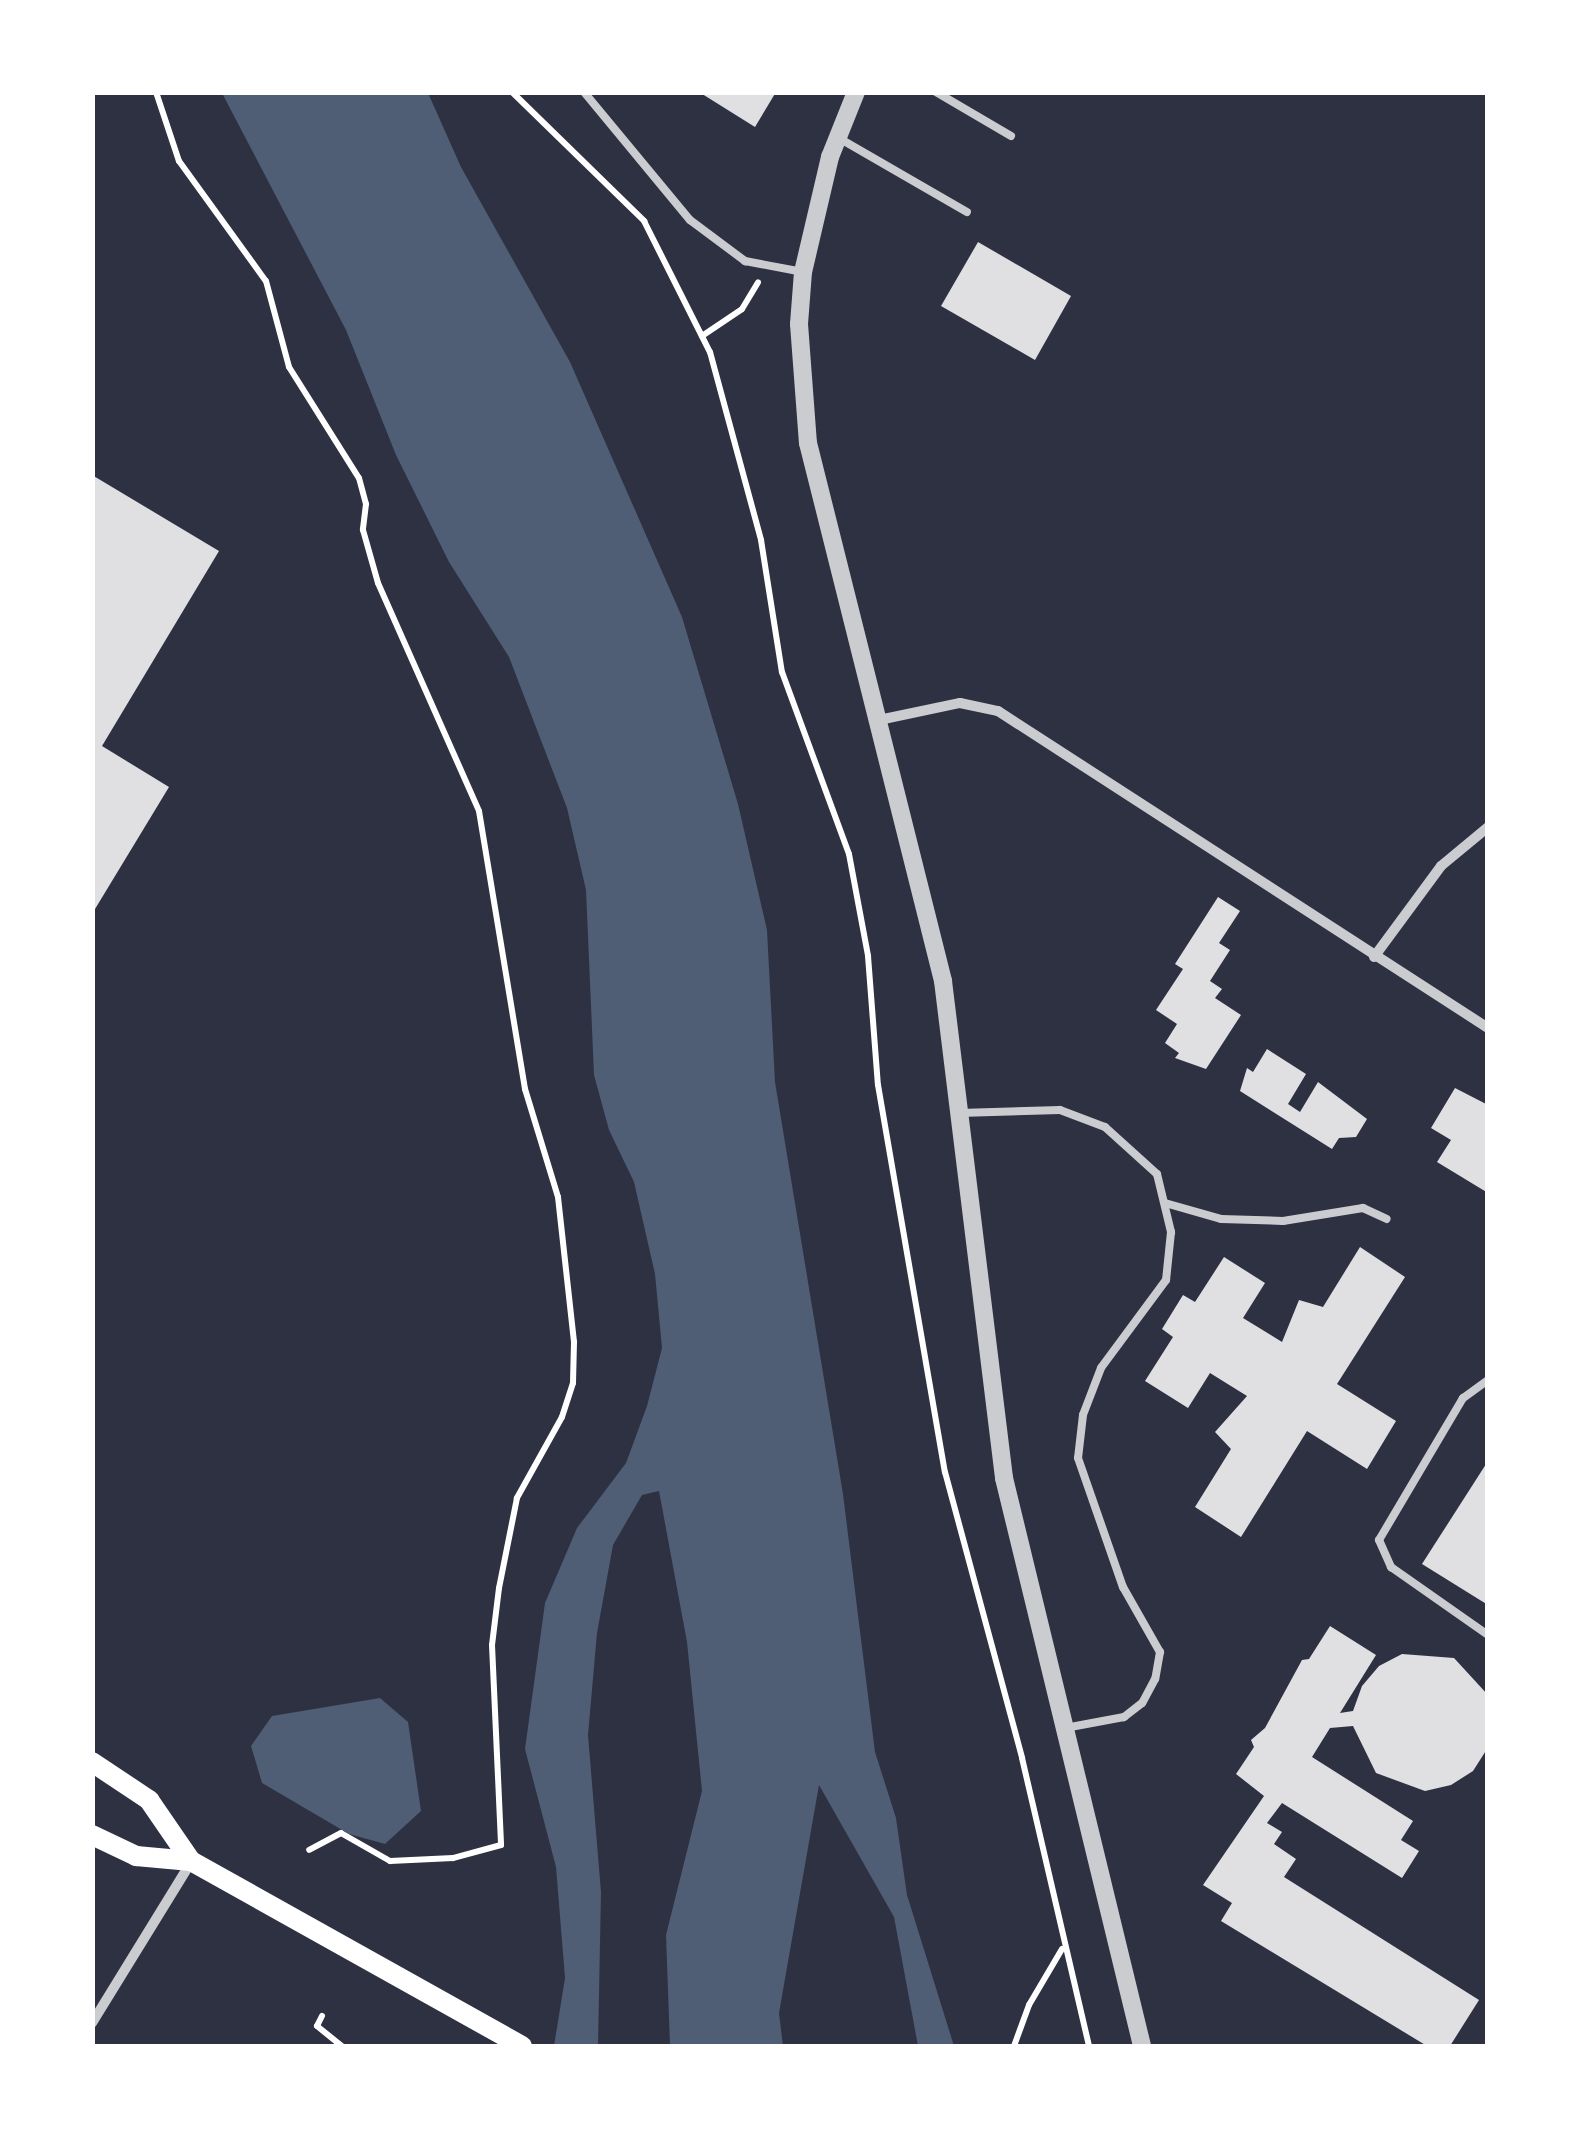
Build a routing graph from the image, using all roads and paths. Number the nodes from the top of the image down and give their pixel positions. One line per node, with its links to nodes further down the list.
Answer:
1 (156, 92): 24 (path)
2 (512, 92): 11 (path)
3 (584, 92): 9 (lane)
4 (856, 92): 7 (street)
5 (936, 92): 6 (lane)
6 (1012, 136)
7 (838, 137): 8 (lane); 10 (street)
8 (967, 212)
9 (769, 266): 10 (lane); 11 (path)
10 (803, 272): 12 (street)
11 (702, 336): 26 (path)
12 (879, 720): 14 (street); 16 (street)
13 (1488, 828): 14 (street)
14 (1374, 957): 15 (street)
15 (1488, 1028)
16 (959, 1113): 17 (lane); 21 (street)
17 (1165, 1202): 18 (lane); 21 (lane)
18 (1387, 1218)
19 (1488, 1380): 20 (lane)
20 (1488, 1635)
21 (1063, 1728): 33 (street)
22 (92, 1762): 25 (main road)
23 (92, 1834): 25 (main road)
24 (309, 1850)
25 (191, 1861): 28 (street); 30 (main road)
26 (1062, 1948): 31 (path); 32 (path)
27 (322, 2016): 29 (path)
28 (92, 2023)
29 (342, 2046)
30 (522, 2046)
31 (1014, 2046)
32 (1089, 2046)
33 (1142, 2046)

